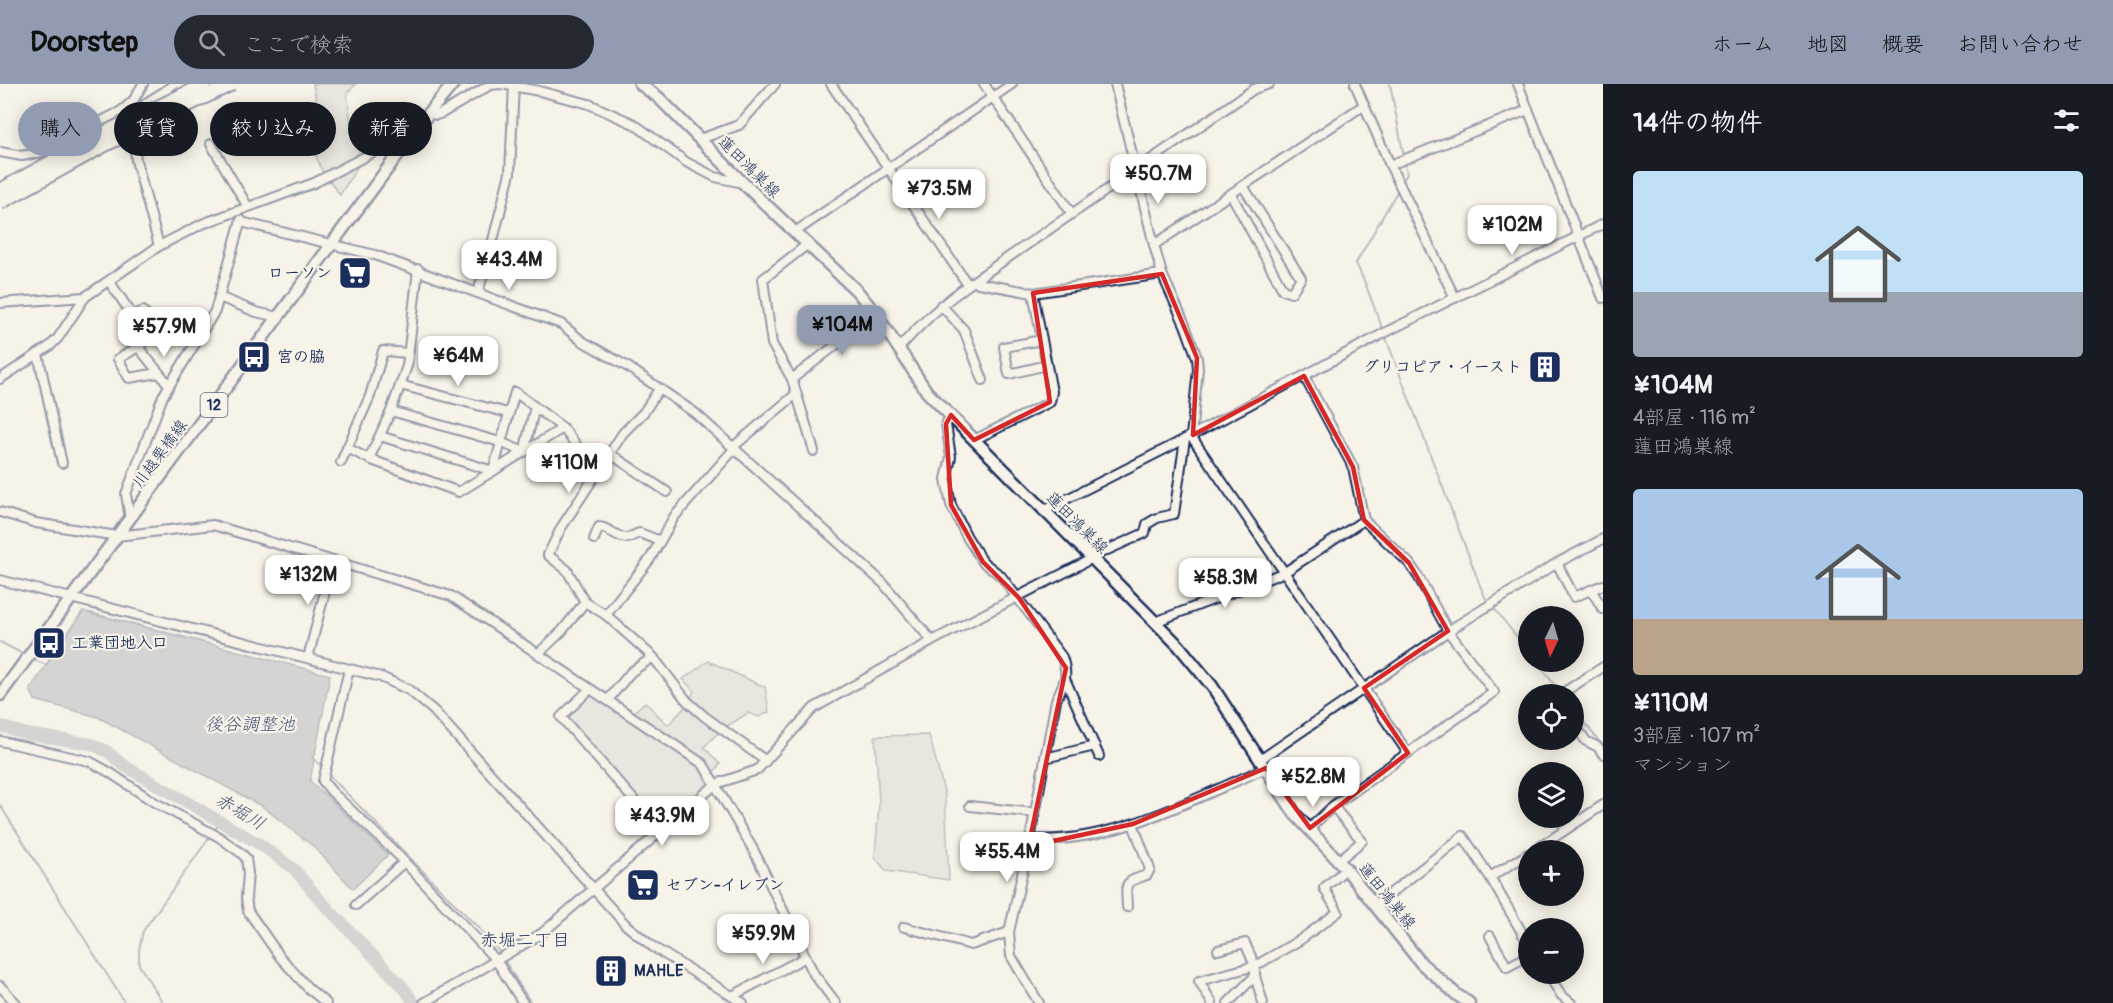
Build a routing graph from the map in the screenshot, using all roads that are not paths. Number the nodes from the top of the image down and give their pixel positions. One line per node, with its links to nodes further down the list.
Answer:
1 (143, 84): 24 (street)
2 (173, 84): 46 (street)
3 (205, 84): 33 (highway, bridge)
4 (232, 84): 35 (highway, bridge)
5 (447, 84): 19 (main road, 川越栗橋線 / 12)
6 (453, 84): 20 (main road, 川越栗橋線 / 12)
7 (640, 84): 23 (main road, 蓮田鴻巣線)
8 (775, 84): 23 (street)
9 (831, 84): 29 (street)
10 (984, 84): 17 (street)
11 (1012, 84): 17 (street)
12 (1115, 84): 30 (street)
13 (1269, 84): 30 (street)
14 (1355, 84): 18 (street)
15 (1518, 84): 21 (street)
16 (514, 85): 22 (street); 31 (street); 51 (street)
17 (993, 97): 29 (street); 38 (street)
18 (1364, 105): 28 (street); 32 (street)
19 (432, 108)
20 (432, 109)
21 (1528, 110): 28 (street); 42 (street)
22 (432, 114)
23 (700, 139): 31 (main road, 蓮田鴻巣線)
24 (0, 152)
25 (218, 156): 36 (street)
26 (366, 156): 36 (street)
27 (397, 156): 44 (main road, 川越栗橋線 / 12)
28 (1390, 165): 55 (street)
29 (889, 169): 41 (street); 50 (street)
30 (1137, 170): 38 (street); 45 (street)
31 (743, 183): 41 (main road, 蓮田鴻巣線)
32 (1243, 186): 34 (street); 34 (street)
33 (0, 190)
34 (1231, 194): 45 (street)
35 (0, 203)
36 (248, 207): 37 (street)
37 (240, 211): 39 (street); 46 (street)
38 (1072, 214): 50 (street)
39 (242, 222): 44 (street); 54 (street)
40 (1603, 224): 42 (street)
41 (795, 232): 43 (main road, 蓮田鴻巣線)
42 (1579, 236): 55 (street); 56 (street)
43 (808, 244): 59 (main road, 蓮田鴻巣線); 70 (street)
44 (331, 245): 47 (street); 60 (main road, 川越栗橋線 / 12)
45 (1154, 245): 48 (street)
46 (159, 246): 49 (street)
47 (418, 269): 51 (street); 64 (street)
48 (1162, 274): 52 (street); 82 (street)
49 (108, 281): 53 (street); 62 (street)
50 (970, 283): 52 (street); 58 (street)
51 (478, 292): 74 (street)
52 (1033, 293): 61 (street)
53 (85, 297): 57 (street); 65 (street)
54 (219, 297): 60 (street); 72 (street)
55 (1455, 298): 68 (street)
56 (1603, 298)
57 (0, 303)
58 (941, 305): 63 (street); 71 (street)
59 (876, 314): 63 (main road, 蓮田鴻巣線); 70 (street)
60 (278, 317): 98 (main road, 川越栗橋線 / 12)
61 (1042, 340): 66 (street); 66 (street)
62 (138, 347): 67 (street); 67 (street)
63 (899, 348): 79 (main road, 蓮田鴻巣線)
64 (408, 353): 73 (street); 85 (street)
65 (38, 354): 69 (street); 92 (street)
66 (1047, 365): 83 (street)
67 (159, 373): 72 (street)
68 (1304, 376): 82 (street); 99 (street)
69 (0, 379)
70 (792, 379): 75 (street)
71 (982, 380)
72 (169, 385): 98 (street)
73 (400, 385): 77 (street); 78 (street)
74 (659, 389): 86 (street); 89 (street)
75 (796, 394): 86 (street); 87 (street)
76 (536, 407): 78 (street); 80 (street); 88 (street)
77 (391, 411): 81 (street); 84 (street)
78 (508, 413): 84 (street)
79 (951, 415): 83 (main road, 蓮田鴻巣線); 112 (street)
80 (563, 428): 88 (street); 93 (street)
81 (380, 436): 90 (street); 94 (street)
82 (1188, 437): 96 (street); 105 (street); 107 (street)
83 (974, 440): 96 (main road, 蓮田鴻巣線)
84 (500, 442): 88 (street); 94 (street)
85 (347, 448): 90 (street); 91 (street)
86 (734, 448): 103 (street); 118 (street)
87 (814, 451)
88 (524, 452): 94 (street)
89 (609, 453): 93 (street); 95 (street)
90 (369, 459): 94 (street)
91 (341, 462)
92 (62, 464)
93 (601, 465): 113 (street)
94 (493, 471)
95 (667, 492)
96 (1043, 511): 105 (main road, 蓮田鴻巣線)
97 (0, 512): 100 (street)
98 (130, 519): 100 (main road, 川越栗橋線 / 12)
99 (1364, 520): 107 (street); 117 (street)
100 (117, 536): 104 (street); 111 (main road, 川越栗橋線 / 12)
101 (594, 539): 103 (street)
102 (1603, 539): 106 (street)
103 (660, 541): 115 (street)
104 (333, 560): 119 (street); 121 (street)
105 (1091, 560): 112 (street); 116 (main road, 蓮田鴻巣線)
106 (1557, 563): 110 (street); 117 (street)
107 (1285, 572): 116 (street); 126 (street)
108 (0, 580): 111 (street)
109 (1603, 585): 110 (street)
110 (1591, 590): 114 (street)
111 (72, 598): 121 (street); 128 (main road, 川越栗橋線 / 12)
112 (1019, 598): 118 (street); 124 (street)
113 (585, 602): 115 (street); 119 (street)
114 (1603, 609)
115 (606, 615): 120 (street)
116 (1155, 622): 138 (main road, 蓮田鴻巣線)
117 (1448, 631): 126 (street); 133 (street)
118 (932, 641): 137 (street)
119 (538, 654): 127 (street)
120 (653, 657): 129 (street); 137 (street)
121 (308, 658): 123 (street)
122 (1603, 667): 125 (street)
123 (349, 669): 150 (street); 153 (street)
124 (1066, 681): 132 (street); 136 (street)
125 (1577, 684)
126 (1365, 688): 133 (street); 138 (street)
127 (591, 689): 129 (street); 146 (street)
128 (0, 695)
129 (608, 700): 139 (street)
130 (1584, 738): 134 (street)
131 (0, 741): 172 (street)
132 (1095, 747): 135 (street); 136 (street)
133 (1408, 753): 142 (street)
134 (1603, 754)
135 (1099, 756)
136 (1045, 758): 143 (street)
137 (766, 761): 139 (street)
138 (1263, 764): 144 (street); 145 (main road, 蓮田鴻巣線)
139 (716, 784): 146 (street); 162 (street)
140 (1603, 805): 148 (street)
141 (970, 806): 143 (street)
142 (1333, 806): 145 (street); 151 (street)
143 (1035, 813): 147 (street)
144 (1133, 824): 147 (street); 156 (street)
145 (1310, 828): 151 (main road, 蓮田鴻巣線)
146 (661, 831): 153 (street)
147 (1030, 839): 159 (street)
148 (1549, 840)
149 (1518, 860): 152 (street)
150 (404, 862): 154 (street); 163 (street)
151 (1342, 865): 155 (main road, 蓮田鴻巣線); 165 (street)
152 (1490, 878): 155 (street); 157 (street)
153 (592, 889): 163 (street); 169 (street)
154 (356, 905)
155 (1376, 905): 181 (main road, 蓮田鴻巣線)
156 (1127, 907)
157 (1518, 926)
158 (904, 927): 159 (street)
159 (1009, 932): 177 (street)
160 (1490, 936): 164 (street)
161 (1218, 950): 165 (street)
162 (806, 957): 169 (street); 176 (street)
163 (496, 960): 170 (street); 174 (street)
164 (1518, 961)
165 (1256, 966): 166 (street); 178 (street)
166 (1255, 976): 179 (street); 180 (street)
167 (1554, 984): 182 (street)
168 (0, 986): 171 (street)
169 (732, 996): 175 (street)
170 (436, 1000): 173 (street)
171 (16, 1003)
172 (326, 1003)
173 (424, 1003)
174 (523, 1003)
175 (742, 1003)
176 (836, 1003)
177 (1039, 1003)
178 (1212, 1003)
179 (1228, 1003)
180 (1263, 1003)
181 (1469, 1003)
182 (1570, 1003)

